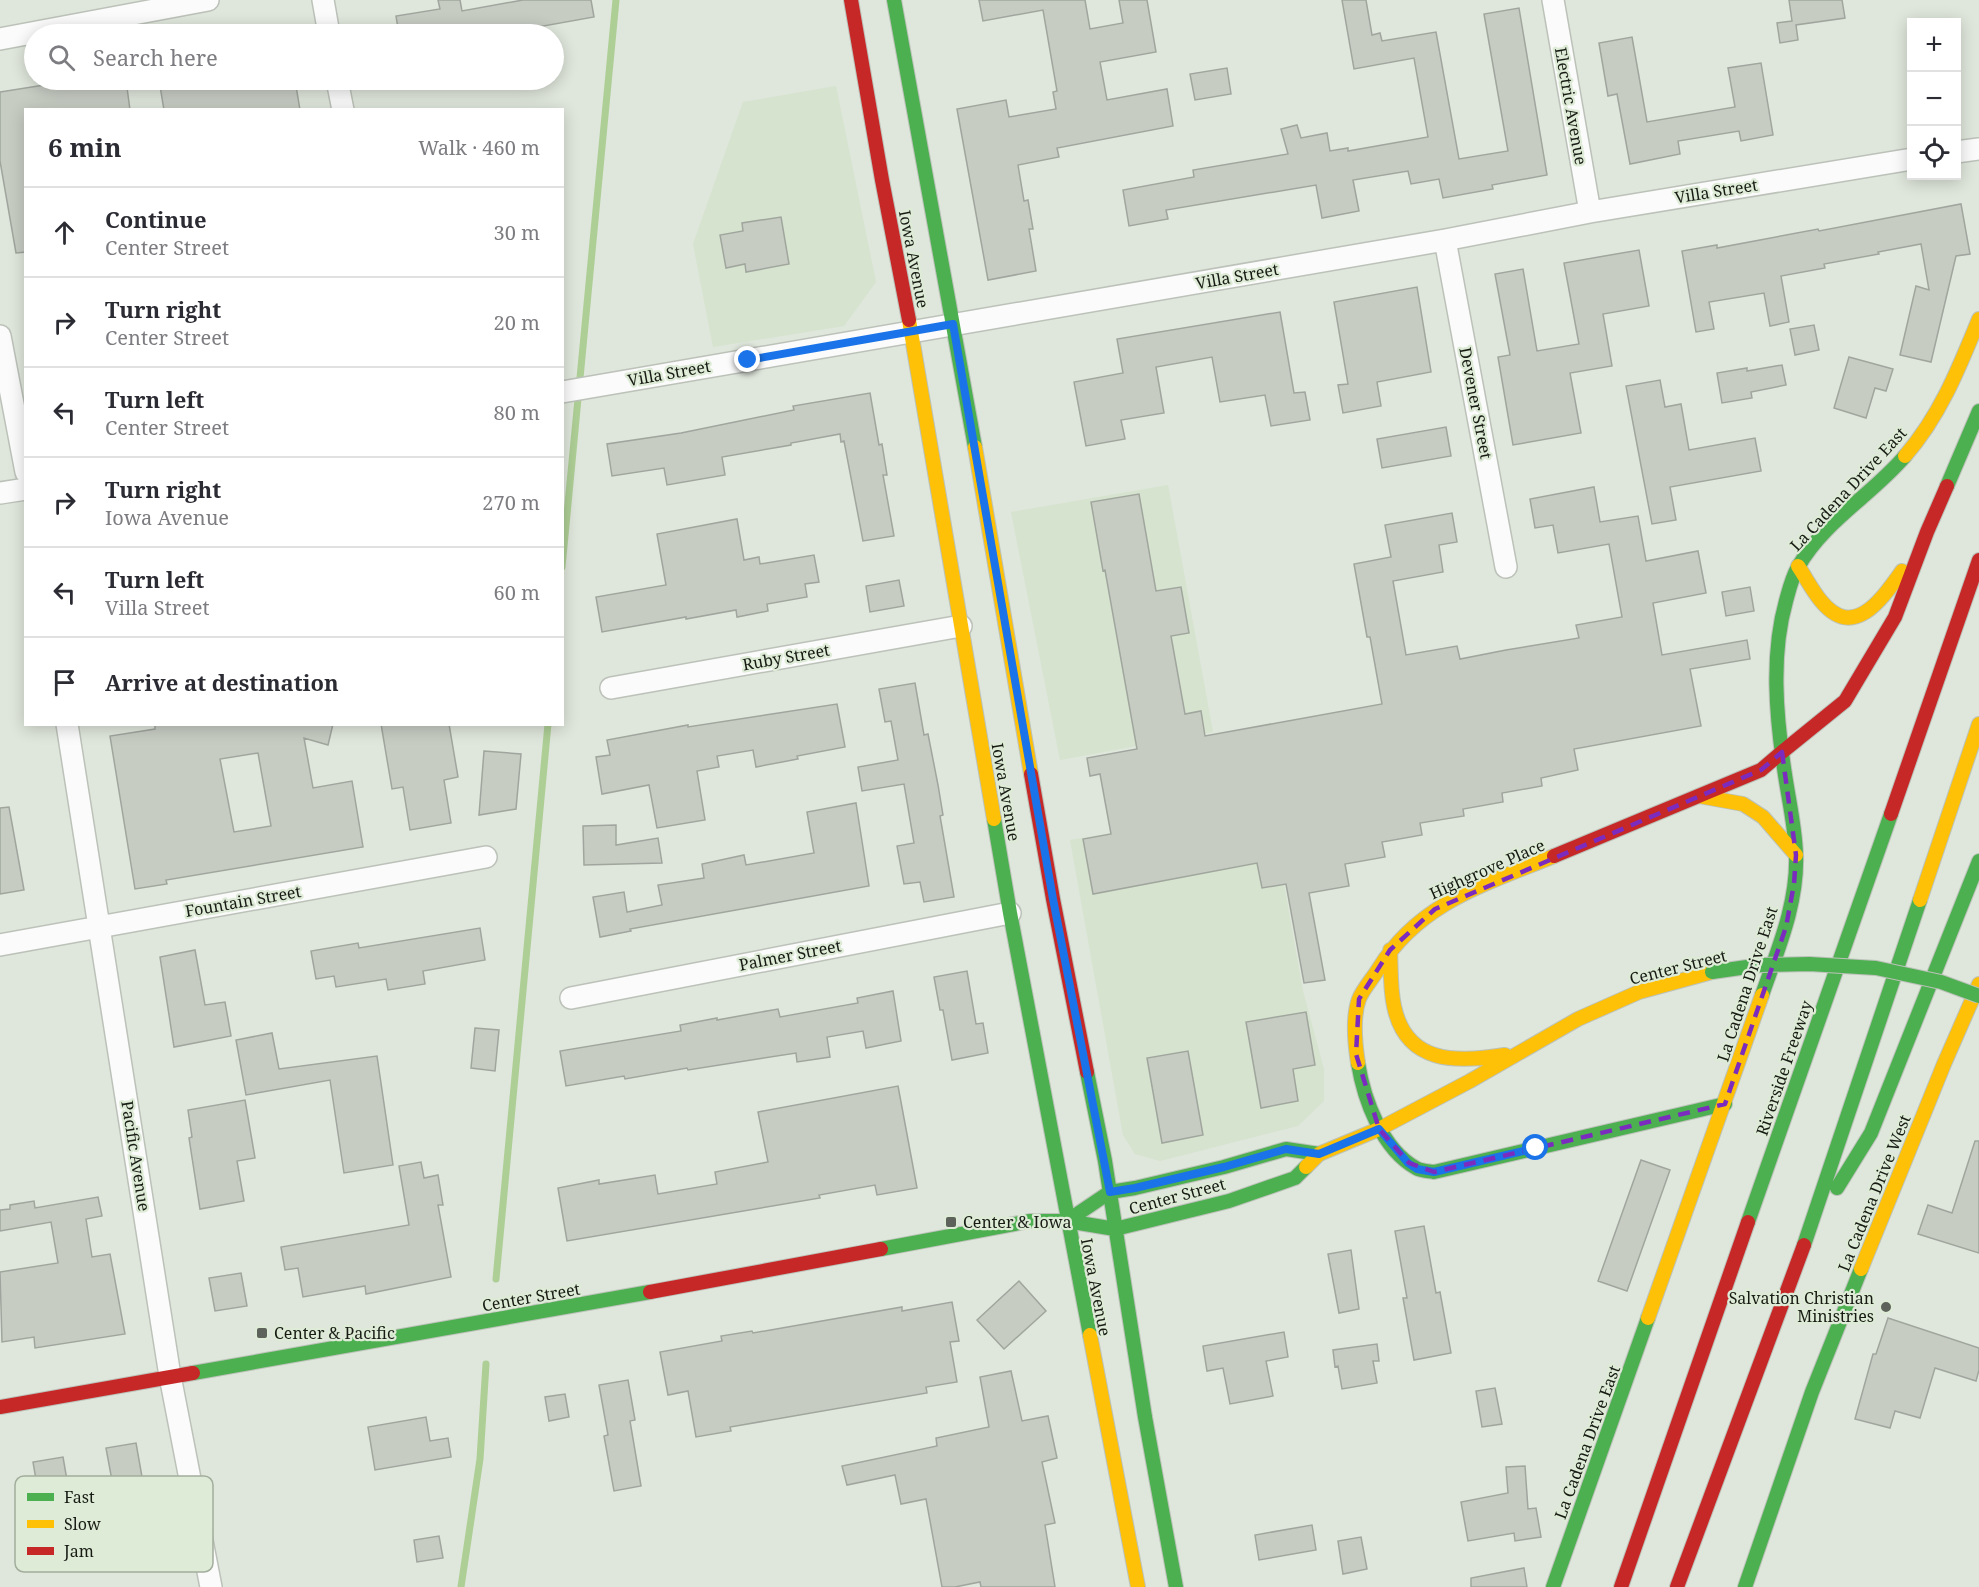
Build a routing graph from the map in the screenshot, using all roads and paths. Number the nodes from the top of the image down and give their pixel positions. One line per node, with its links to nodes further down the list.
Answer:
1 (208, 0): 6 (street)
2 (323, 0): 7 (street)
3 (851, 0): 19 (main road, Iowa Avenue)
4 (894, 0): 18 (main road, Iowa Avenue)
5 (1553, 0): 15 (street, Electric Avenue)
6 (80, 24)
7 (327, 24)
8 (24, 34): 9 (street)
9 (0, 39)
10 (339, 90): 11 (street)
11 (343, 108)
12 (1979, 149): 13 (street)
13 (1961, 151)
14 (1907, 160): 15 (street, Villa Street)
15 (1590, 212): 16 (street, Villa Street)
16 (1445, 240): 18 (street, Villa Street); 29 (street, Devener Street)
17 (1979, 319): 28 (main road, La Cadena Drive East)
18 (953, 324): 19 (street, Villa Street); 50 (main road, Iowa Avenue)
19 (911, 332): 21 (street, Villa Street); 30 (main road, Iowa Avenue)
20 (0, 336): 23 (street)
21 (564, 392)
22 (1979, 411): 26 (main road)
23 (24, 462)
24 (24, 489): 25 (street)
25 (0, 493)
26 (1928, 532): 28 (main road); 34 (main road, Highgrove Place)
27 (1979, 560): 62 (main road, Riverside Freeway)
28 (1798, 566): 34 (main road, La Cadena Drive East)
29 (1506, 567)
30 (961, 626): 31 (street, Ruby Street); 39 (main road, Iowa Avenue)
31 (610, 688)
32 (1979, 724): 53 (main road)
33 (67, 726): 40 (street, Pacific Avenue)
34 (1782, 752): 35 (main road, Highgrove Place); 36 (main road, La Cadena Drive East)
35 (1700, 796): 36 (main road); 42 (main road, Highgrove Place)
36 (1796, 855): 47 (main road, La Cadena Drive East)
37 (486, 857): 40 (street, Fountain Street)
38 (1979, 861): 53 (main road)
39 (1010, 913): 45 (street, Palmer Street); 51 (main road, Iowa Avenue)
40 (100, 927): 41 (street, Fountain Street); 54 (street, Pacific Avenue)
41 (0, 945)
42 (1390, 950): 46 (main road); 48 (main road, Highgrove Place)
43 (1979, 984): 64 (main road, La Cadena Drive West)
44 (1979, 996): 46 (main road, Center Street, bridge)
45 (571, 998)
46 (1518, 1053): 48 (main road, Center Street)
47 (1725, 1104): 48 (main road); 61 (main road, La Cadena Drive East)
48 (1379, 1129): 49 (main road, Center Street)
49 (1319, 1154): 50 (main road, Center Street); 52 (main road, Center Street)
50 (1110, 1192): 51 (main road, Center Street); 52 (main road, Iowa Avenue)
51 (1067, 1221): 52 (main road, Center Street); 54 (main road, Center Street); 59 (main road, Iowa Avenue)
52 (1115, 1229): 60 (main road, Iowa Avenue)
53 (1810, 1230): 63 (main road)
54 (170, 1376): 55 (main road, Center Street); 56 (street, Pacific Avenue)
55 (0, 1407)
56 (189, 1476)
57 (208, 1572): 58 (street, Pacific Avenue)
58 (211, 1587)
59 (1138, 1587)
60 (1176, 1587)
61 (1553, 1587)
62 (1621, 1587)
63 (1677, 1587)
64 (1745, 1587)

